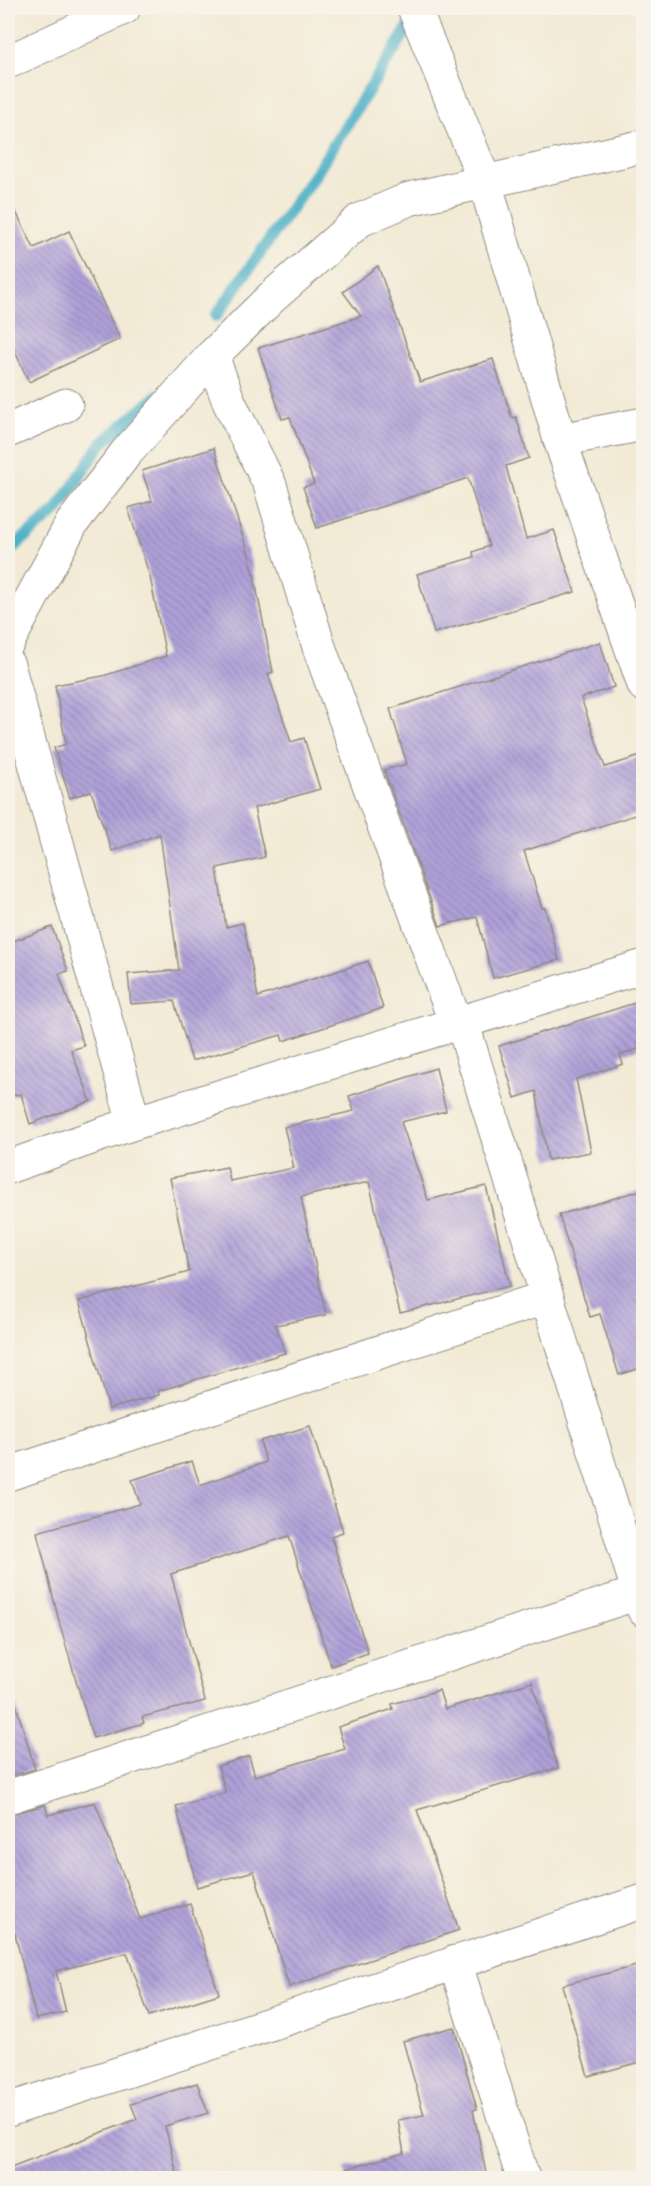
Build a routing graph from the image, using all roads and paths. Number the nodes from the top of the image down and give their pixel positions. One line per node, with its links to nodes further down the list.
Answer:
1 (124, 8): 3 (street)
2 (414, 8): 5 (street)
3 (8, 62)
4 (644, 146): 5 (street)
5 (485, 182): 6 (street); 10 (street)
6 (213, 356): 11 (street); 15 (street)
7 (66, 405): 9 (street)
8 (644, 424): 10 (street)
9 (8, 431)
10 (560, 440): 13 (street)
11 (8, 642)
12 (8, 665): 16 (street)
13 (644, 685)
14 (644, 966): 15 (street)
15 (459, 1023): 16 (street); 18 (street)
16 (134, 1123): 17 (street)
17 (8, 1167)
18 (547, 1297): 19 (street); 20 (street)
19 (8, 1474)
20 (641, 1601): 21 (street)
21 (8, 1797)
22 (644, 1902): 23 (street)
23 (455, 1962): 24 (street); 25 (street)
24 (8, 2110)
25 (523, 2178)

